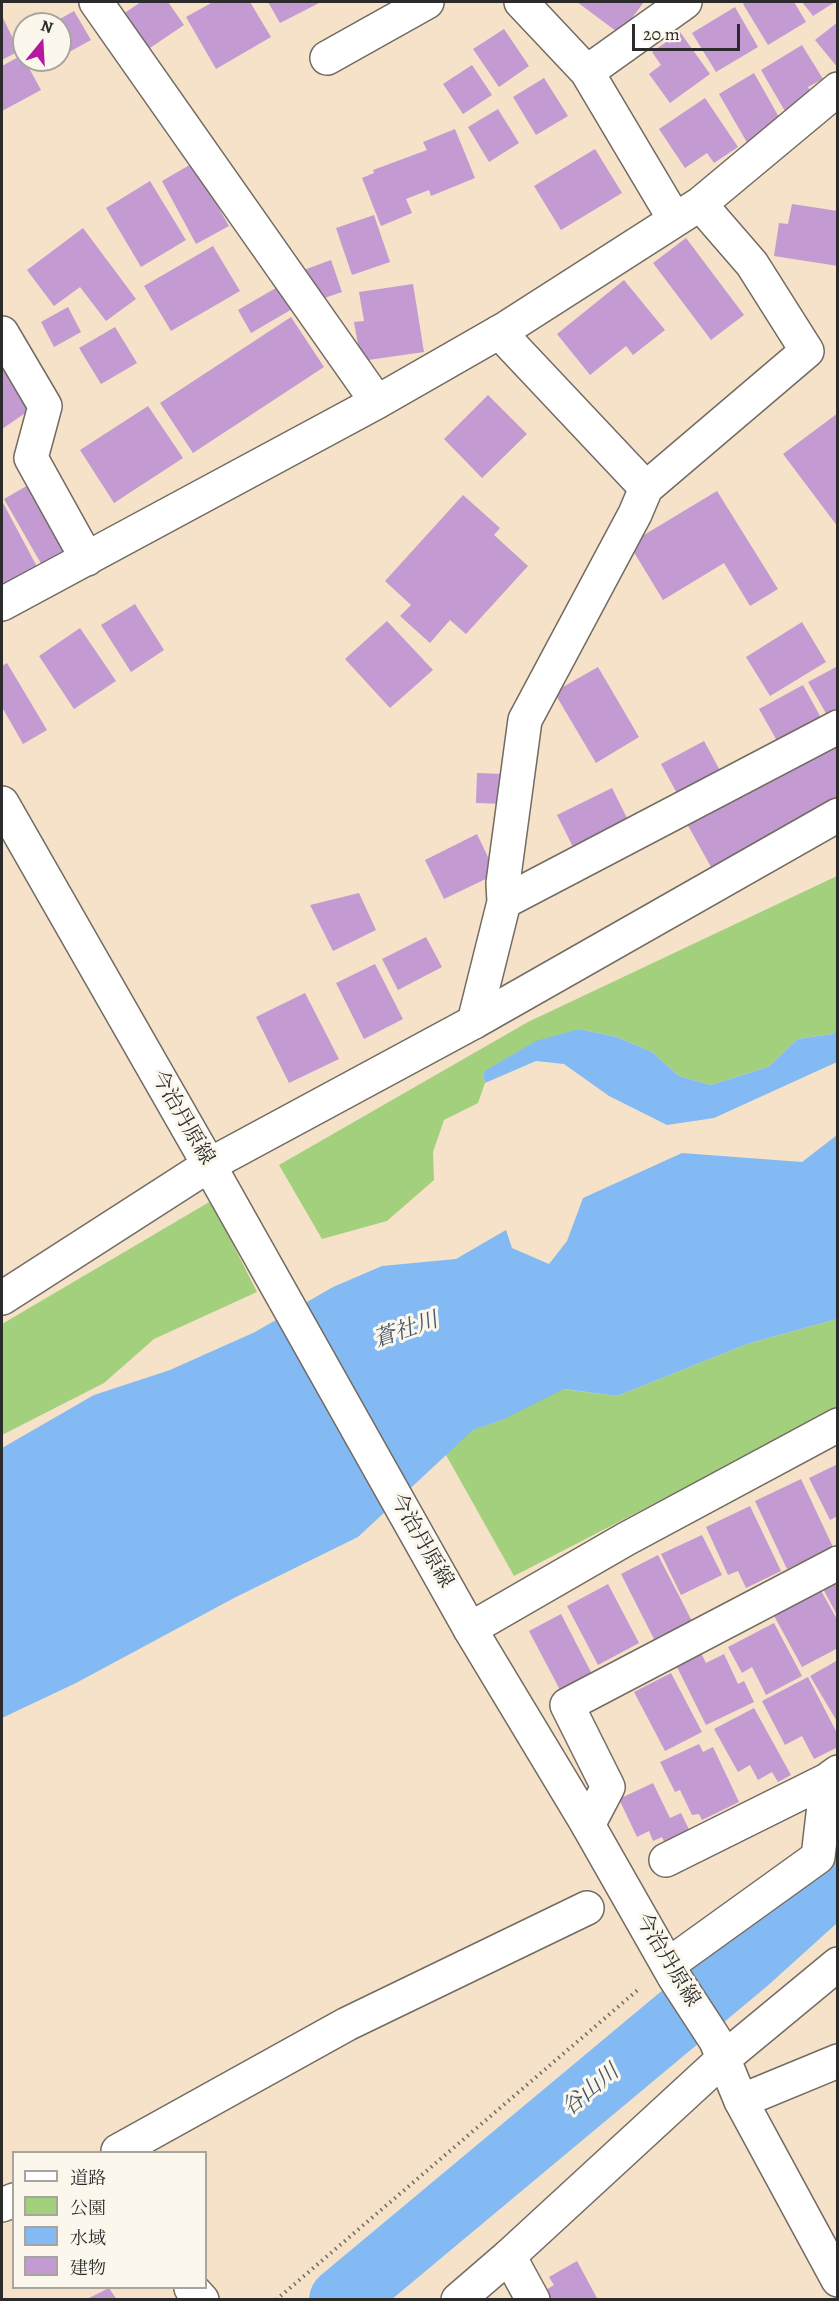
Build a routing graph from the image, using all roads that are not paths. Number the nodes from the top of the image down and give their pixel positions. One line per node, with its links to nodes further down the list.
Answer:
1 (96, 2): 11 (street)
2 (427, 2): 5 (street)
3 (520, 2): 6 (street)
4 (685, 2): 6 (street)
5 (327, 58)
6 (586, 72): 8 (street)
7 (837, 89): 8 (street)
8 (687, 212): 9 (street); 12 (street)
9 (499, 332): 11 (street); 12 (street)
10 (2, 333): 13 (street)
11 (377, 402): 13 (street)
12 (646, 488): 18 (street)
13 (87, 559): 14 (street)
14 (2, 604)
15 (837, 727): 18 (street)
16 (2, 803): 20 (street, 今治丹原線)
17 (837, 815): 19 (street)
18 (504, 902): 19 (street)
19 (474, 1022): 20 (street)
20 (209, 1165): 21 (street); 24 (street, 今治丹原線)
21 (2, 1298)
22 (837, 1425): 24 (street)
23 (837, 1563): 26 (street)
24 (470, 1629): 26 (street, 今治丹原線)
25 (832, 1776): 27 (street); 30 (street)
26 (588, 1825): 30 (street, 今治丹原線)
27 (666, 1860)
28 (587, 1908): 34 (street)
29 (837, 1964): 31 (street)
30 (671, 1971): 31 (street, 今治丹原線)
31 (720, 2050): 33 (street, 今治丹原線); 35 (street)
32 (837, 2061): 33 (street)
33 (741, 2101): 36 (street, 今治丹原線)
34 (119, 2151)
35 (509, 2256): 37 (street); 38 (street)
36 (837, 2280)
37 (458, 2300)
38 (533, 2300)

